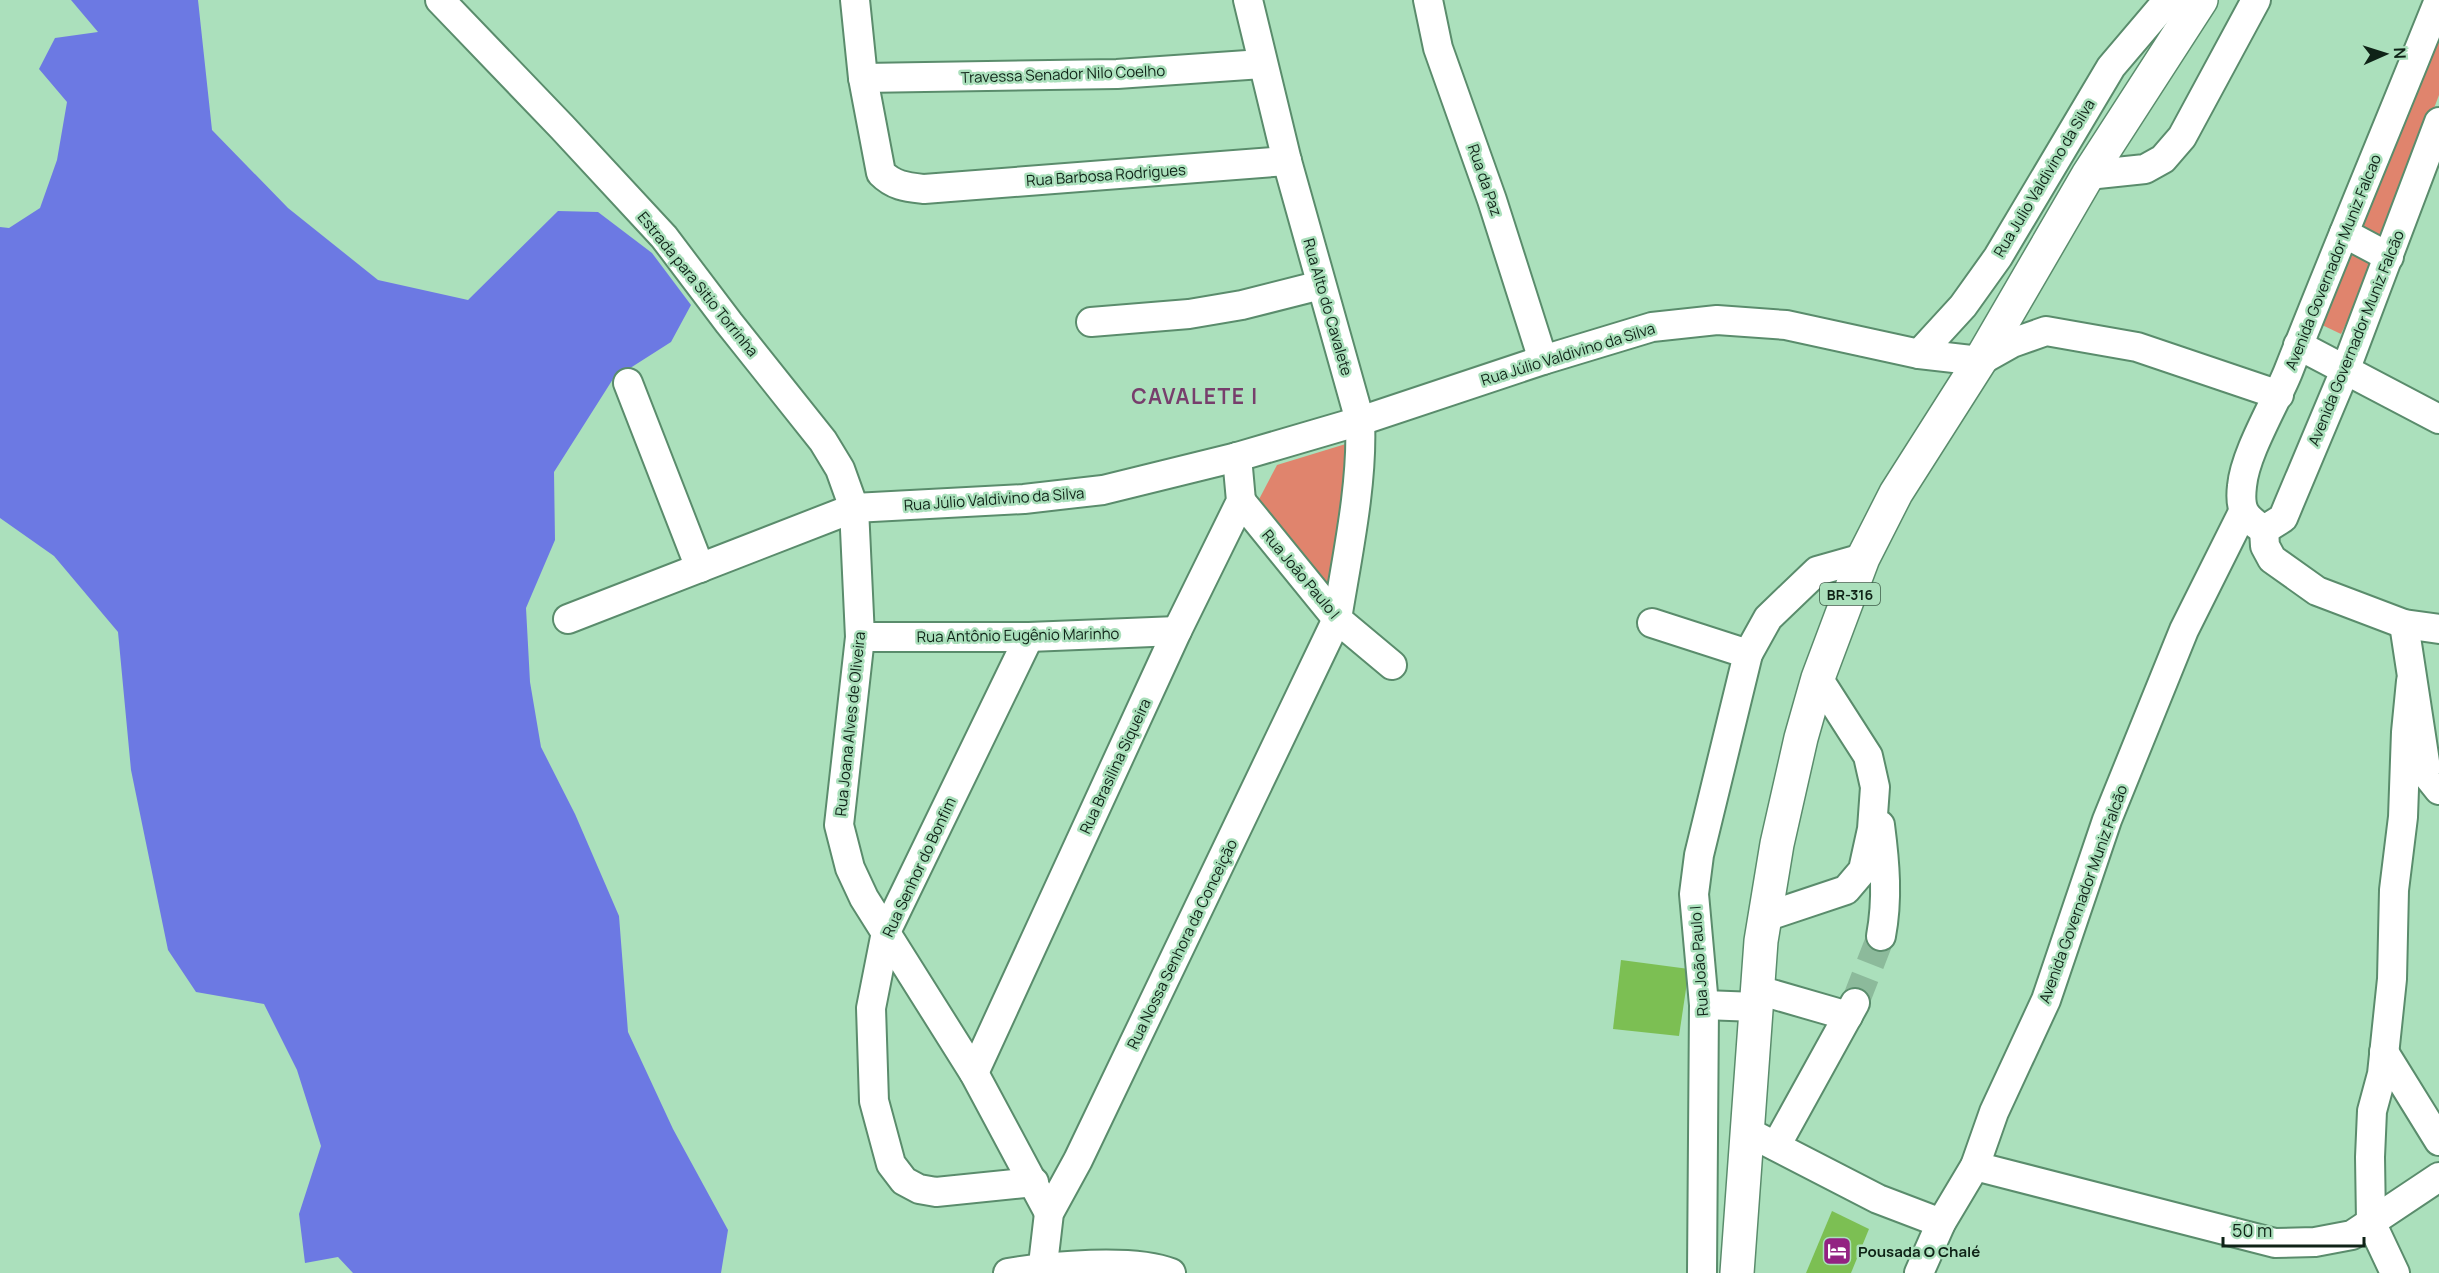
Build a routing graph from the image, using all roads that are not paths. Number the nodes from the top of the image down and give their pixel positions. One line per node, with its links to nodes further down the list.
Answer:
1 (440, 0): 30 (street, Estrada para Sitio Torrinha)
2 (855, 0): 10 (street, Rua Barbosa Rodrigues)
3 (1248, 0): 9 (street, Rua Alto do Cavalete)
4 (1428, 0): 20 (street, Rua da Paz)
5 (2168, 0): 19 (street, Rua Julio Valdivino da Silva)
6 (2202, 0): 13 (highway, BR-316)
7 (2256, 0): 13 (street)
8 (2439, 0): 14 (street, Avenida Governador Muniz Falcao)
9 (1262, 64): 10 (street, Travessa Senador Nilo Coelho); 12 (street, Rua Alto do Cavalete)
10 (863, 78): 12 (street, Rua Barbosa Rodrigues)
11 (2439, 122): 15 (street, Avenida Governador Muniz Falcão)
12 (1287, 161): 16 (street, Rua Alto do Cavalete)
13 (2088, 176): 21 (highway, BR-316)
14 (2344, 233): 15 (street); 18 (street, Avenida Governador Muniz Falcao)
15 (2389, 257): 22 (street, Avenida Governador Muniz Falcão)
16 (1321, 285): 17 (street); 27 (street, Rua Alto do Cavalete)
17 (1091, 322)
18 (2302, 337): 22 (street); 24 (street, Avenida Governador Muniz Falcao)
19 (1919, 354): 20 (street, Rua Júlio Valdivino da Silva); 21 (street, Rua Júlio Valdivino da Silva)
20 (1543, 360): 27 (street, Rua Júlio Valdivino da Silva)
21 (1980, 361): 24 (street); 32 (highway, BR-316)
22 (2349, 361): 25 (street); 26 (street); 31 (street, Avenida Governador Muniz Falcão)
23 (627, 383): 33 (street)
24 (2278, 395): 31 (street, Avenida Governador Muniz Falcao)
25 (2439, 404)
26 (2439, 419)
27 (1360, 421): 28 (street, Rua Júlio Valdivino da Silva); 35 (street, Rua Alto do Cavalete)
28 (1237, 457): 29 (street); 30 (street, Rua Júlio Valdivino da Silva)
29 (1241, 501): 35 (street, Rua João Paulo I); 39 (street, Rua Brasilina Siqueira)
30 (854, 508): 33 (street, Rua Júlio Valdivino da Silva); 40 (street, Rua Joana Alves de Oliveira)
31 (2253, 522): 37 (street); 58 (street, Avenida Governador Muniz Falcão)
32 (1863, 558): 42 (street, Rua João Paulo I); 44 (highway, BR-316)
33 (700, 568): 34 (street, Rua Júlio Valdivino da Silva)
34 (568, 619)
35 (1337, 619): 43 (street, Rua João Paulo I); 61 (street, Rua Nossa Senhora da Conceição)
36 (1652, 623): 42 (street)
37 (2404, 624): 38 (street); 45 (street)
38 (2439, 629)
39 (1177, 631): 41 (street, Rua Antônio Eugênio Marinho); 54 (street, Rua Brasilina Siqueira)
40 (860, 637): 41 (street, Rua Antônio Eugênio Marinho); 49 (street, Rua Joana Alves de Oliveira)
41 (1029, 637): 49 (street, Rua Senhor do Bonfim)
42 (1748, 654): 52 (street, Rua João Paulo I)
43 (1392, 665)
44 (1818, 678): 46 (street); 48 (highway, BR-316)
45 (2411, 681): 47 (street); 53 (street)
46 (1875, 788): 48 (street); 50 (street)
47 (2439, 790)
48 (1765, 917): 51 (highway, BR-316)
49 (886, 932): 54 (street, Rua Joana Alves de Oliveira); 60 (street, Rua Senhor do Bonfim)
50 (1881, 936)
51 (1757, 998): 52 (street); 55 (highway, BR-316); 57 (street)
52 (1704, 1005): 67 (street, Rua João Paulo I)
53 (2384, 1052): 56 (street); 62 (street)
54 (974, 1073): 60 (street, Rua Joana Alves de Oliveira)
55 (1746, 1131): 57 (street); 68 (highway, BR-316)
56 (2439, 1141)
57 (1776, 1146): 63 (street)
58 (1975, 1166): 62 (street); 63 (street, Avenida Governador Muniz Falcão)
59 (2439, 1177): 62 (street)
60 (1034, 1182): 61 (street, Rua Joana Alves de Oliveira)
61 (1049, 1213): 64 (street, Rua Nossa Senhora da Conceição)
62 (2371, 1222): 70 (street)
63 (1941, 1223): 69 (street, Avenida Governador Muniz Falcão)
64 (1042, 1270): 65 (street); 66 (street)
65 (1008, 1273)
66 (1171, 1273)
67 (1702, 1273)
68 (1737, 1273)
69 (1918, 1273)
70 (2395, 1273)

